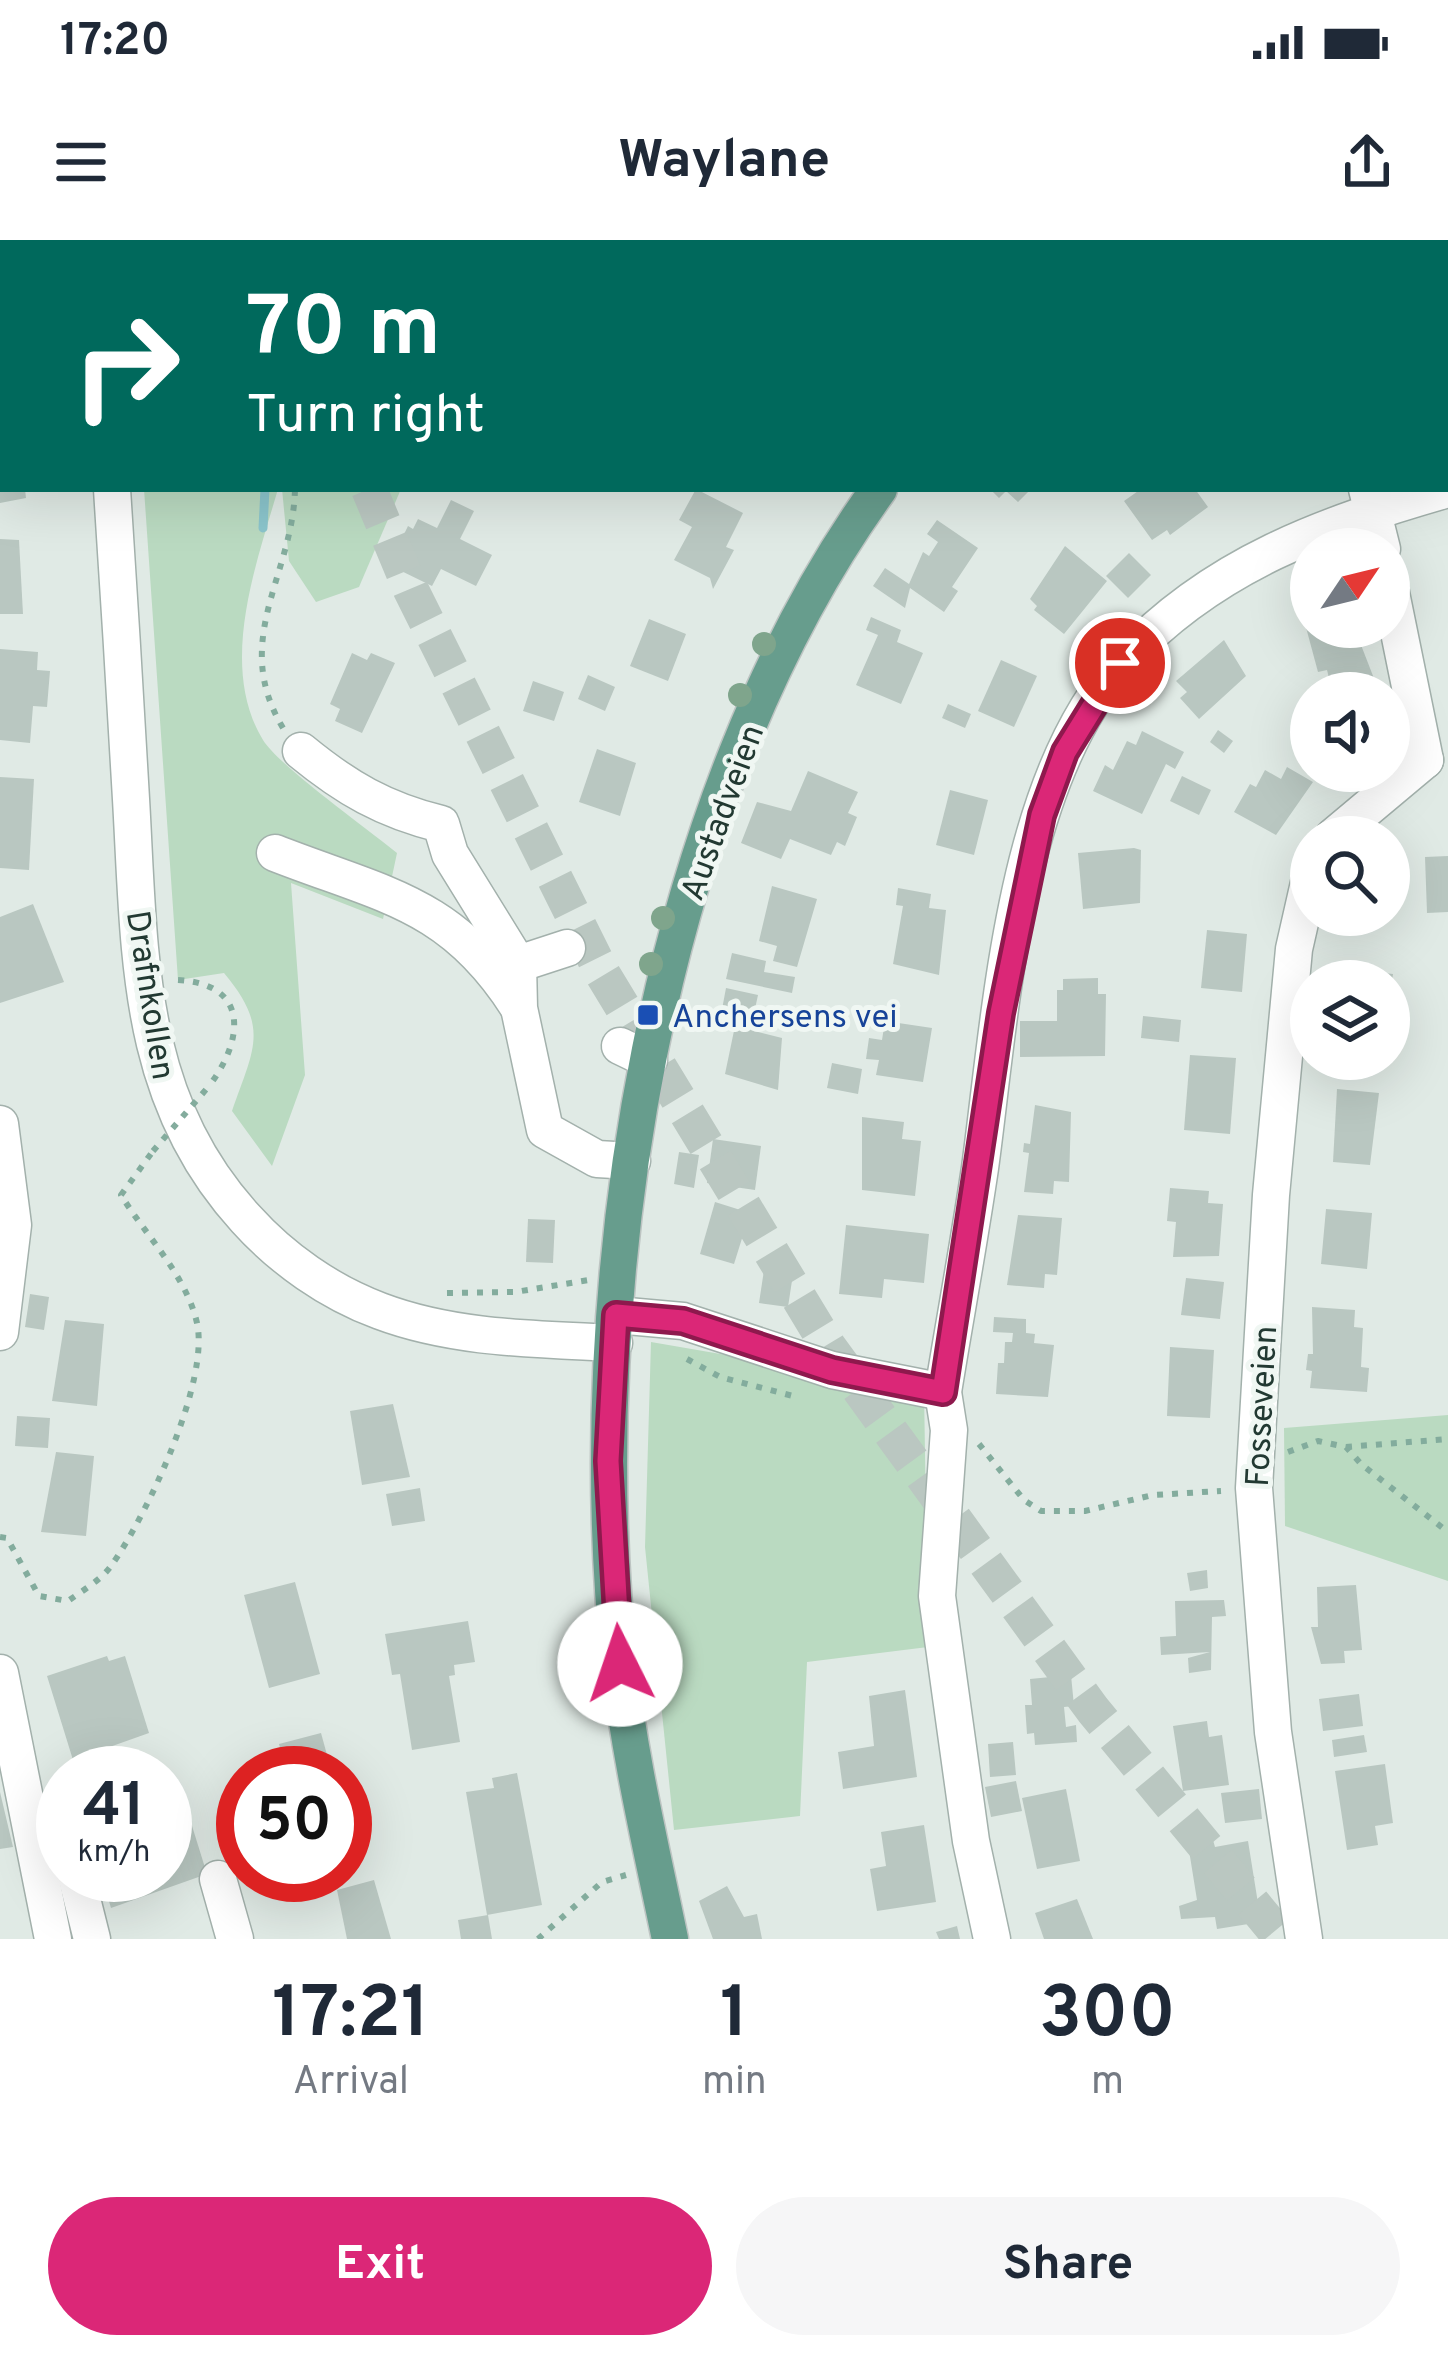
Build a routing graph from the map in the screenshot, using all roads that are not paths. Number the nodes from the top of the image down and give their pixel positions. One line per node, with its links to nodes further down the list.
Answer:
1 (112, 492): 16 (street, Drafnkollen)
2 (877, 492): 15 (main road, Austadveien)
3 (1427, 492): 4 (street)
4 (1370, 500): 18 (street)
5 (1406, 648): 7 (street)
6 (301, 751): 12 (street)
7 (1436, 767): 8 (street)
8 (1364, 816)
9 (275, 853): 13 (street)
10 (1297, 936): 29 (street, Fosseveien)
11 (567, 948): 12 (street)
12 (518, 964): 13 (street)
13 (519, 1008): 15 (street)
14 (0, 1124): 17 (street)
15 (632, 1161): 16 (main road, Austadveien)
16 (615, 1329): 18 (street, Drafnkollen); 27 (main road, Austadveien)
17 (0, 1333)
18 (943, 1392): 28 (street)
19 (0, 1673): 20 (street)
20 (36, 1800)
21 (52, 1902): 24 (street)
22 (83, 1902): 25 (street)
23 (225, 1902): 26 (street)
24 (53, 1939)
25 (92, 1939)
26 (235, 1939)
27 (670, 1939)
28 (992, 1939)
29 (1304, 1939)

